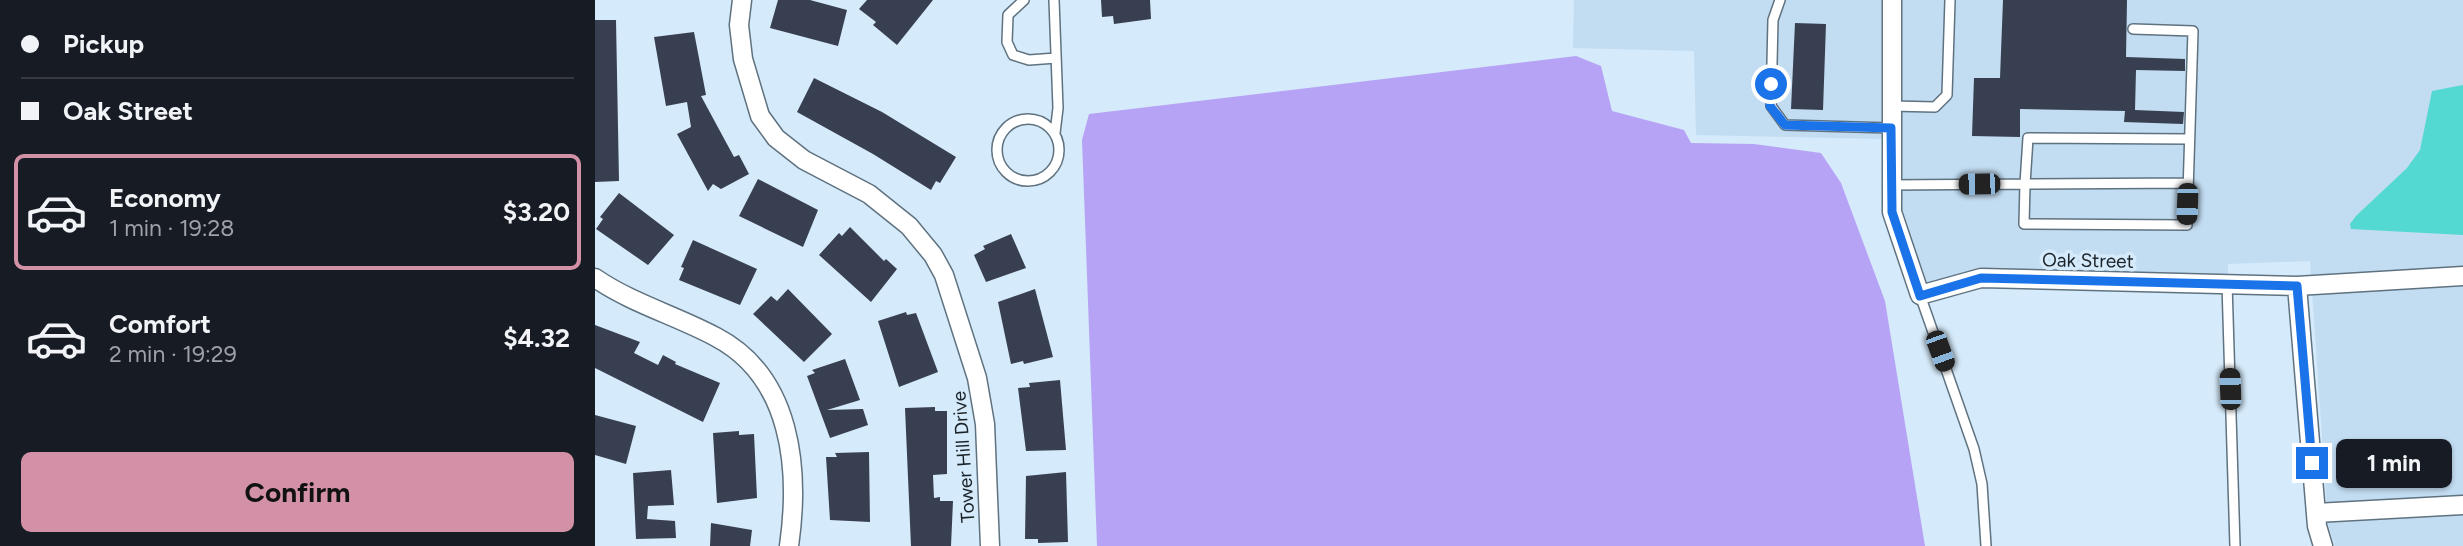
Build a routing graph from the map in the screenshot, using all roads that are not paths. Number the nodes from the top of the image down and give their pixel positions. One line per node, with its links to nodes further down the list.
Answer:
1 (742, 0): 24 (street, Tower Hill Drive)
2 (1024, 0): 8 (lane)
3 (1054, 0): 8 (lane)
4 (1780, 0): 10 (lane)
5 (1892, 0): 9 (street)
6 (1950, 0): 9 (lane)
7 (2133, 29): 12 (lane)
8 (1056, 58): 11 (lane)
9 (1891, 106): 10 (street)
10 (1891, 128): 15 (street)
11 (1055, 133): 11 (lane)
12 (2189, 139): 13 (lane); 14 (lane)
13 (2188, 183): 14 (lane); 14 (lane)
14 (2025, 184): 15 (lane)
15 (1891, 185): 20 (street)
16 (2463, 276): 19 (street, Oak Street)
17 (595, 278): 23 (street)
18 (2227, 284): 19 (street, Oak Street); 20 (street, Oak Street); 26 (lane)
19 (2297, 286): 22 (street)
20 (1920, 296): 25 (lane)
21 (2463, 505): 22 (street)
22 (2316, 513): 27 (street)
23 (789, 546)
24 (990, 546)
25 (1986, 546)
26 (2235, 546)
27 (2323, 546)

